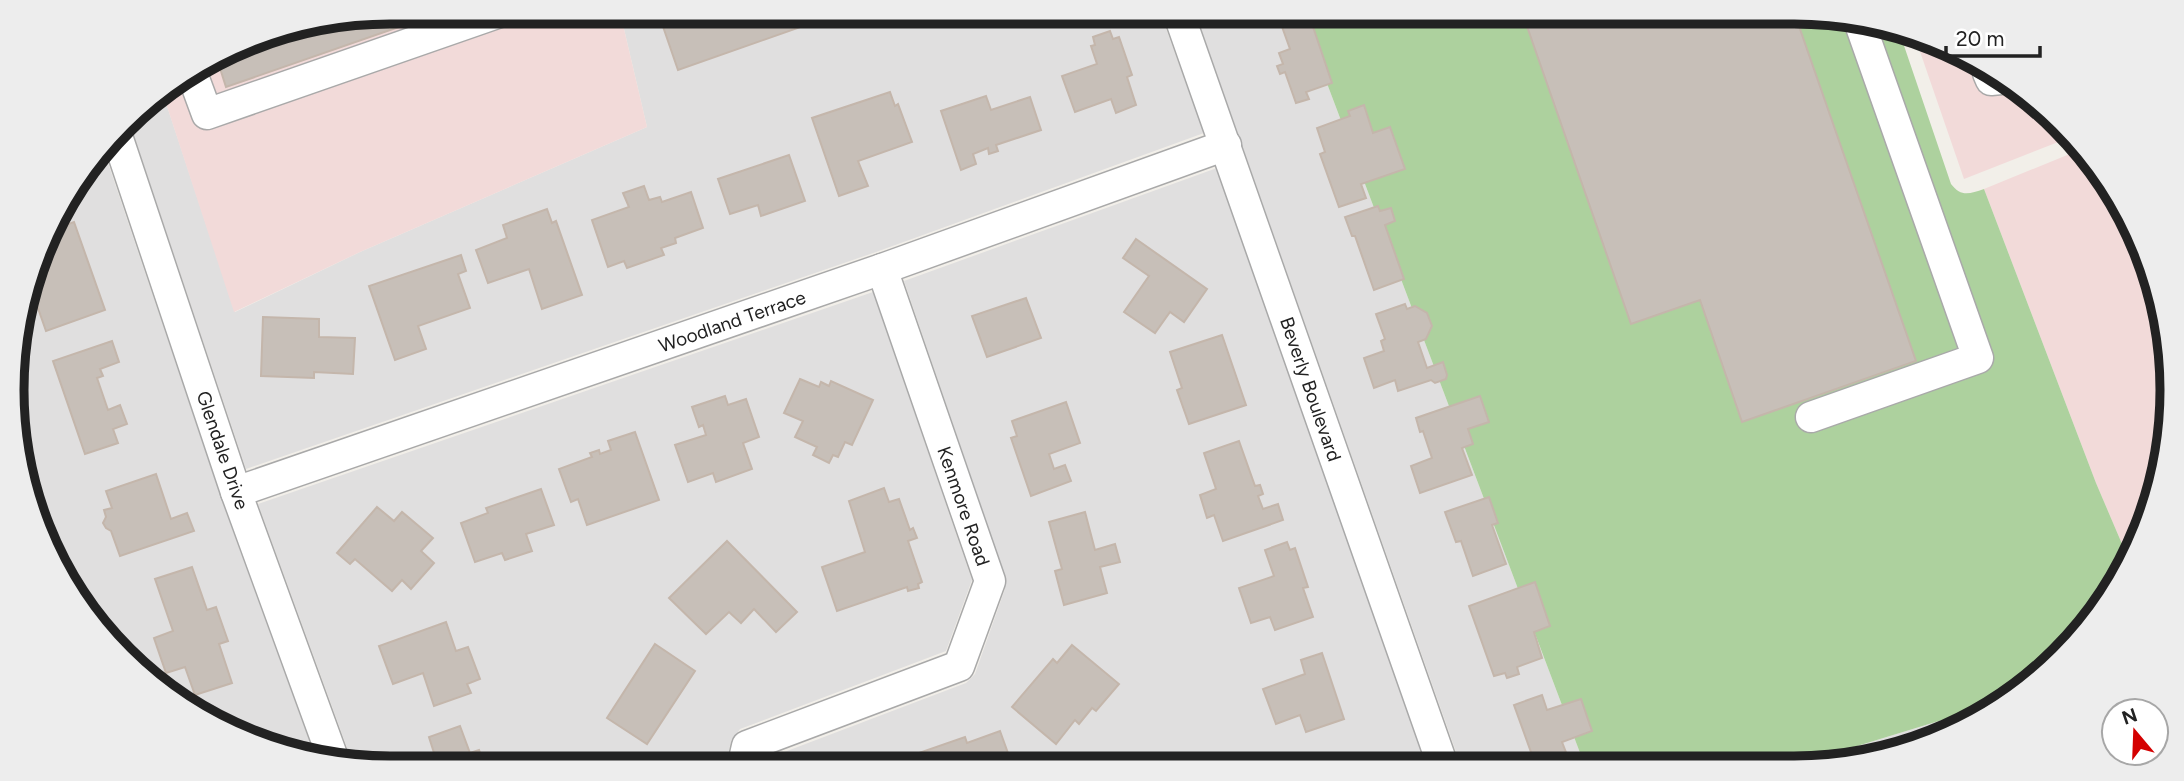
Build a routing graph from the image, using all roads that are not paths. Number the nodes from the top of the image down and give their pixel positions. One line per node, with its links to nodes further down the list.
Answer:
1 (465, 24): 4 (street)
2 (1182, 24): 6 (street, Beverly Boulevard)
3 (1863, 32): 8 (street)
4 (195, 81)
5 (120, 144): 9 (street, Glendale Drive)
6 (1226, 145): 7 (street, Woodland Terrace); 12 (street, Beverly Boulevard)
7 (882, 269): 9 (street, Woodland Terrace); 11 (street, Kenmore Road)
8 (1811, 417)
9 (236, 492): 10 (street, Glendale Drive)
10 (330, 751)
11 (745, 756)
12 (1440, 756)

